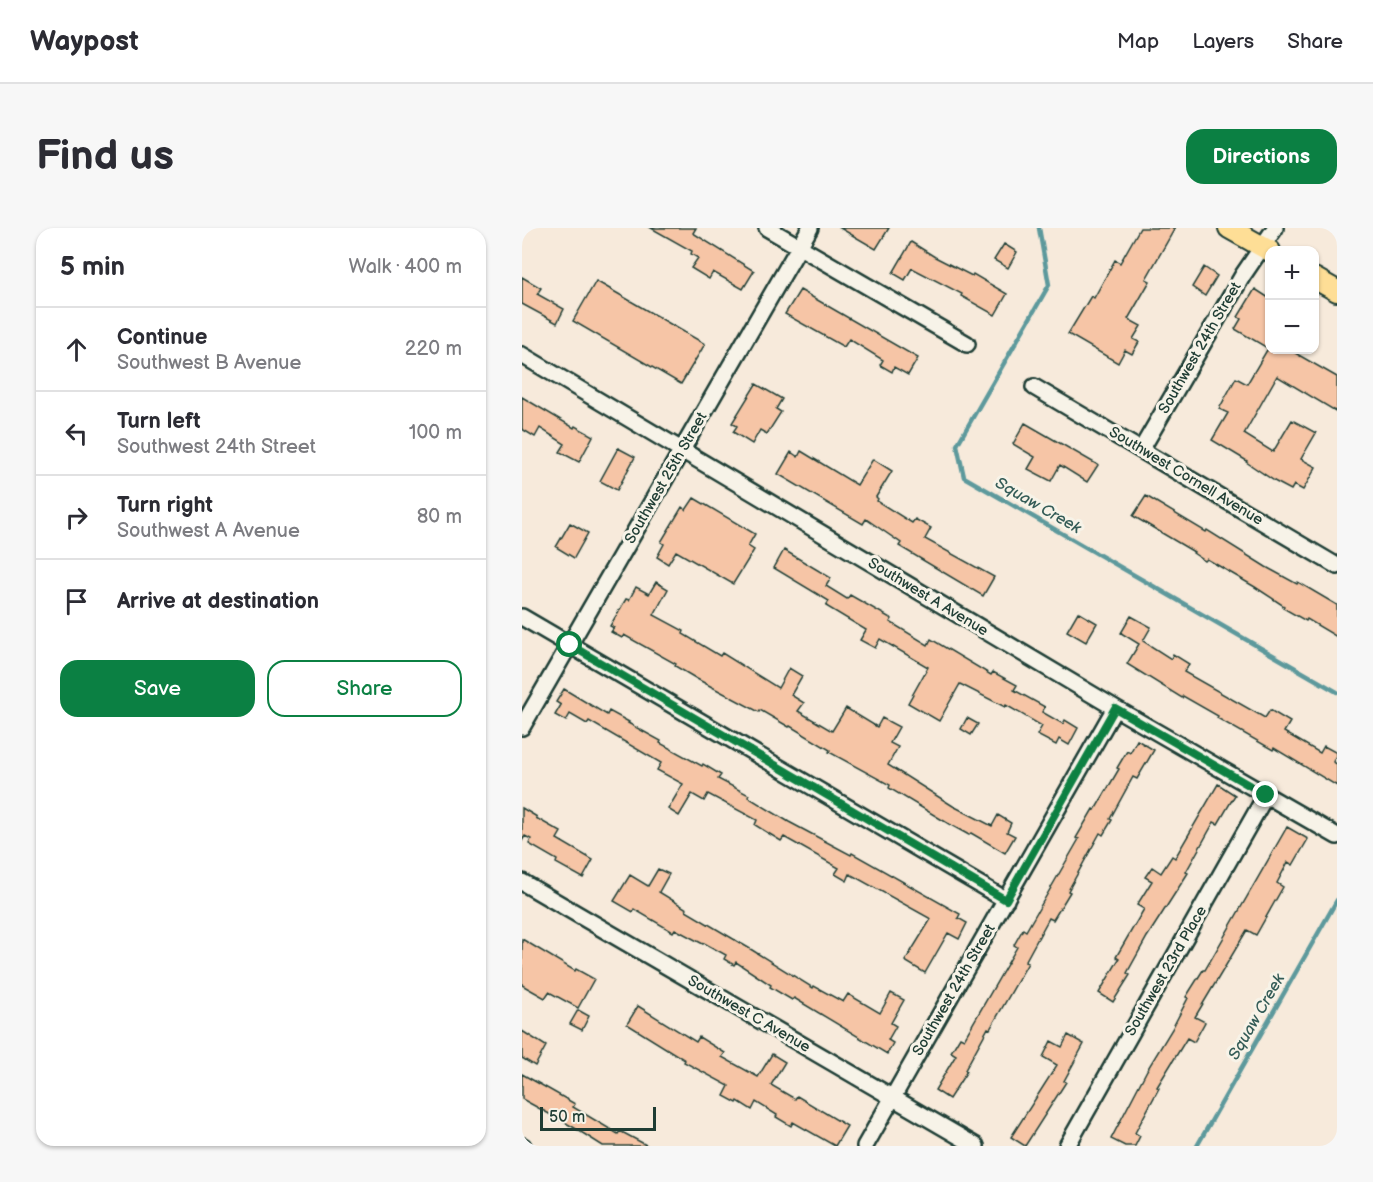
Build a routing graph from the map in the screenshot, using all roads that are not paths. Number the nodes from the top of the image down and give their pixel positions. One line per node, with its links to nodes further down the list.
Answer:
1 (767, 228): 6 (street)
2 (810, 228): 6 (street, Southwest 25th Street)
3 (1229, 228): 7 (main road)
4 (1275, 228): 5 (street, Southwest 24th Street)
5 (1268, 246)
6 (799, 247): 11 (street); 15 (street, Southwest 25th Street)
7 (1265, 249)
8 (1265, 251): 14 (street, Southwest 24th Street)
9 (1319, 281): 10 (main road)
10 (1337, 291)
11 (966, 344)
12 (522, 355): 15 (street, Southwest A Avenue)
13 (1035, 387): 14 (street, Southwest Cornell Avenue)
14 (1141, 450): 16 (street, Southwest Cornell Avenue)
15 (682, 451): 18 (street, Southwest 25th Street); 19 (street, Southwest A Avenue)
16 (1337, 566)
17 (522, 617): 18 (street)
18 (570, 645): 20 (street, Southwest 25th Street); 24 (street)
19 (1115, 708): 21 (street, Southwest A Avenue); 24 (street, Southwest 24th Street)
20 (522, 728)
21 (1266, 795): 22 (street, Southwest A Avenue); 28 (street, Southwest 23rd Place)
22 (1337, 836)
23 (522, 882): 25 (street, Southwest C Avenue)
24 (1006, 900): 25 (street, Southwest 24th Street)
25 (892, 1098): 26 (street, Southwest 24th Street); 27 (street, Southwest C Avenue)
26 (865, 1146)
27 (976, 1146)
28 (1066, 1146)

